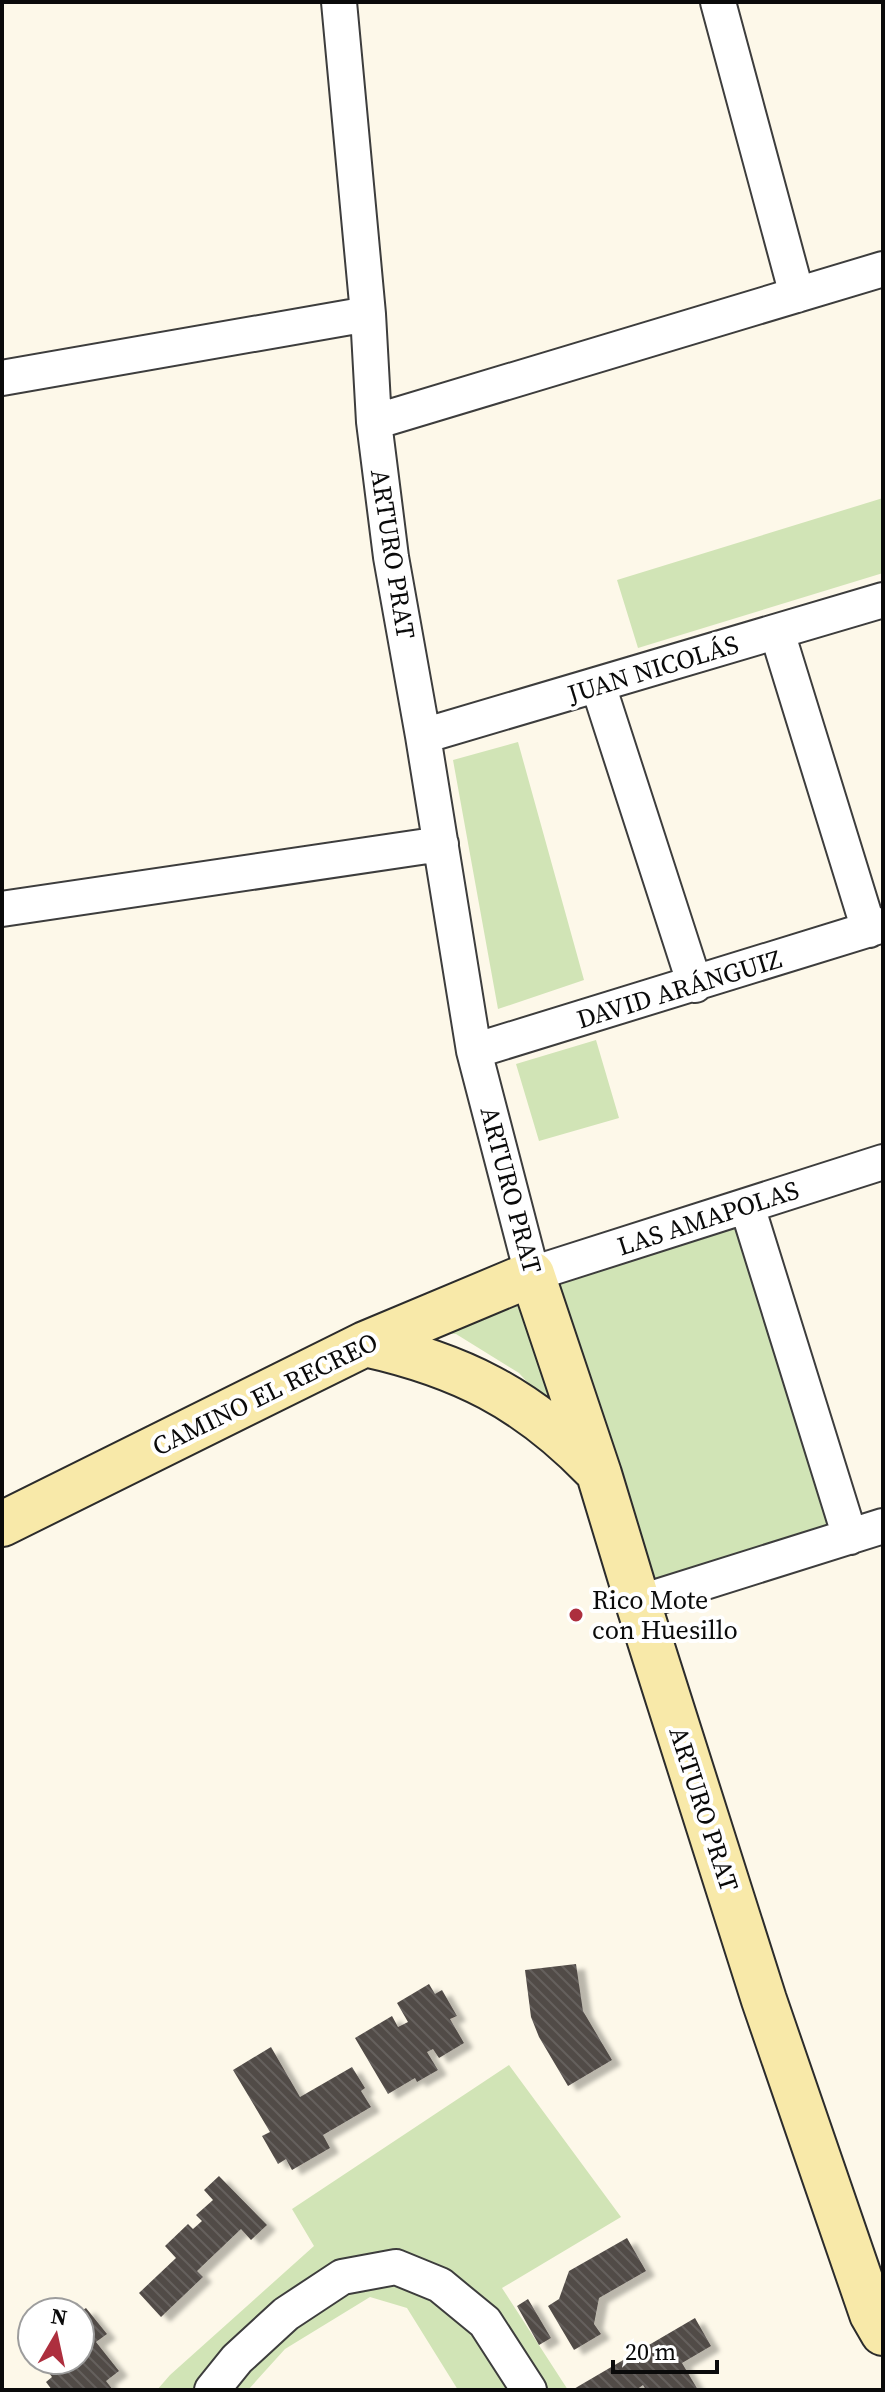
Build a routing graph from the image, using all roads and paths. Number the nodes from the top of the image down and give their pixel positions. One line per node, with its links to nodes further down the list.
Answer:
1 (339, 2): 5 (street, ARTURO PRAT)
2 (718, 2): 4 (street)
3 (883, 269): 4 (street)
4 (797, 295): 7 (street)
5 (368, 314): 6 (street); 7 (street, ARTURO PRAT)
6 (2, 378)
7 (374, 422): 11 (street, ARTURO PRAT)
8 (883, 600): 9 (street, JUAN NICOLÁS)
9 (777, 632): 10 (street, JUAN NICOLÁS); 14 (street)
10 (598, 685): 11 (street, JUAN NICOLÁS); 15 (street)
11 (423, 736): 12 (street, ARTURO PRAT)
12 (441, 844): 13 (street); 16 (street, ARTURO PRAT)
13 (2, 909)
14 (876, 928): 15 (street, DAVID ARÁNGUIZ)
15 (695, 985): 16 (street, DAVID ARÁNGUIZ)
16 (474, 1051): 19 (street, ARTURO PRAT)
17 (883, 1162): 18 (street, LAS AMAPOLAS)
18 (747, 1206): 19 (street, LAS AMAPOLAS); 24 (street)
19 (532, 1274): 20 (main road, CAMINO EL RECREO); 21 (main road, ARTURO PRAT)
20 (365, 1344): 21 (main road); 22 (main road, CAMINO EL RECREO)
21 (599, 1474): 25 (main road, ARTURO PRAT)
22 (2, 1524)
23 (883, 1526): 24 (street)
24 (850, 1537): 25 (street)
25 (638, 1603): 26 (main road, ARTURO PRAT)
26 (883, 2333)
27 (212, 2390): 28 (street)
28 (529, 2390)

